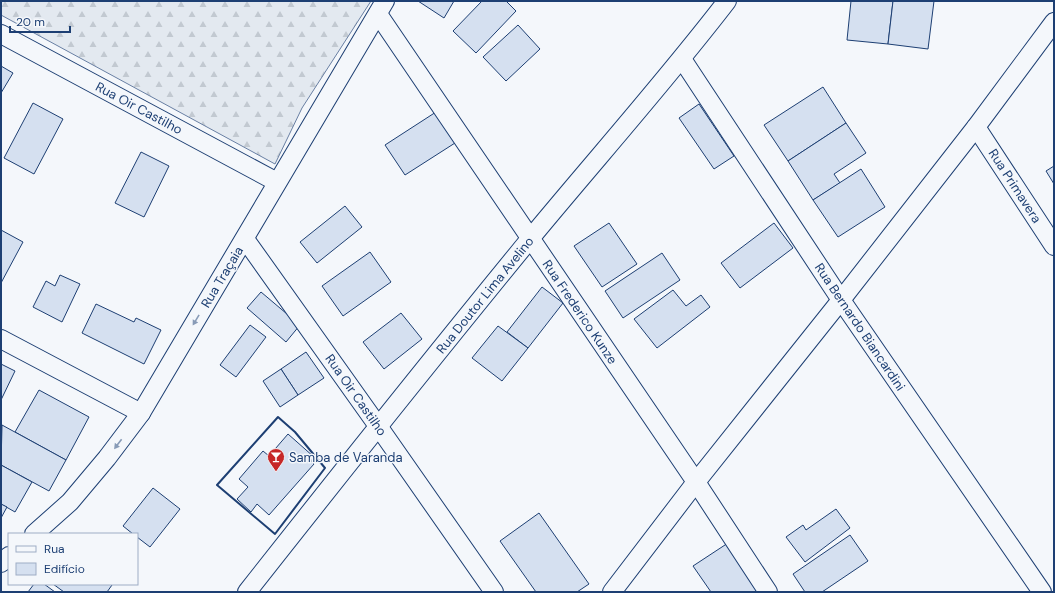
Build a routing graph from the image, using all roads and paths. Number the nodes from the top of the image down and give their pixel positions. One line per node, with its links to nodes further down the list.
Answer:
1 (727, 1): 5 (street, Rua Doutor Lima Avelino)
2 (381, 7): 7 (street, Rua Traçaia); 9 (street, Rua Frederico Kunze)
3 (1054, 22): 6 (street)
4 (1, 34): 7 (street, Rua Oir Castilho)
5 (682, 59): 9 (street, Rua Doutor Lima Avelino); 11 (street, Rua Bernardo Biancardini)
6 (976, 127): 10 (street, Rua Primavera); 11 (street)
7 (277, 182): 8 (street, Rua Traçaia)
8 (245, 239): 13 (street, Rua Traçaia, one-way to 13); 14 (street, Rua Oir Castilho)
9 (530, 239): 14 (street, Rua Doutor Lima Avelino); 15 (street, Rua Frederico Kunze)
10 (1054, 246)
11 (841, 300): 15 (street); 21 (street, Rua Bernardo Biancardini)
12 (1, 339): 13 (street)
13 (141, 413): 16 (street, Rua Traçaia, one-way to 16)
14 (378, 426): 17 (street, Rua Doutor Lima Avelino); 18 (street, Rua Oir Castilho)
15 (696, 482): 19 (street); 20 (street, Rua Frederico Kunze)
16 (35, 533)
17 (247, 592)
18 (494, 592)
19 (612, 592)
20 (768, 592)
21 (1042, 592)

